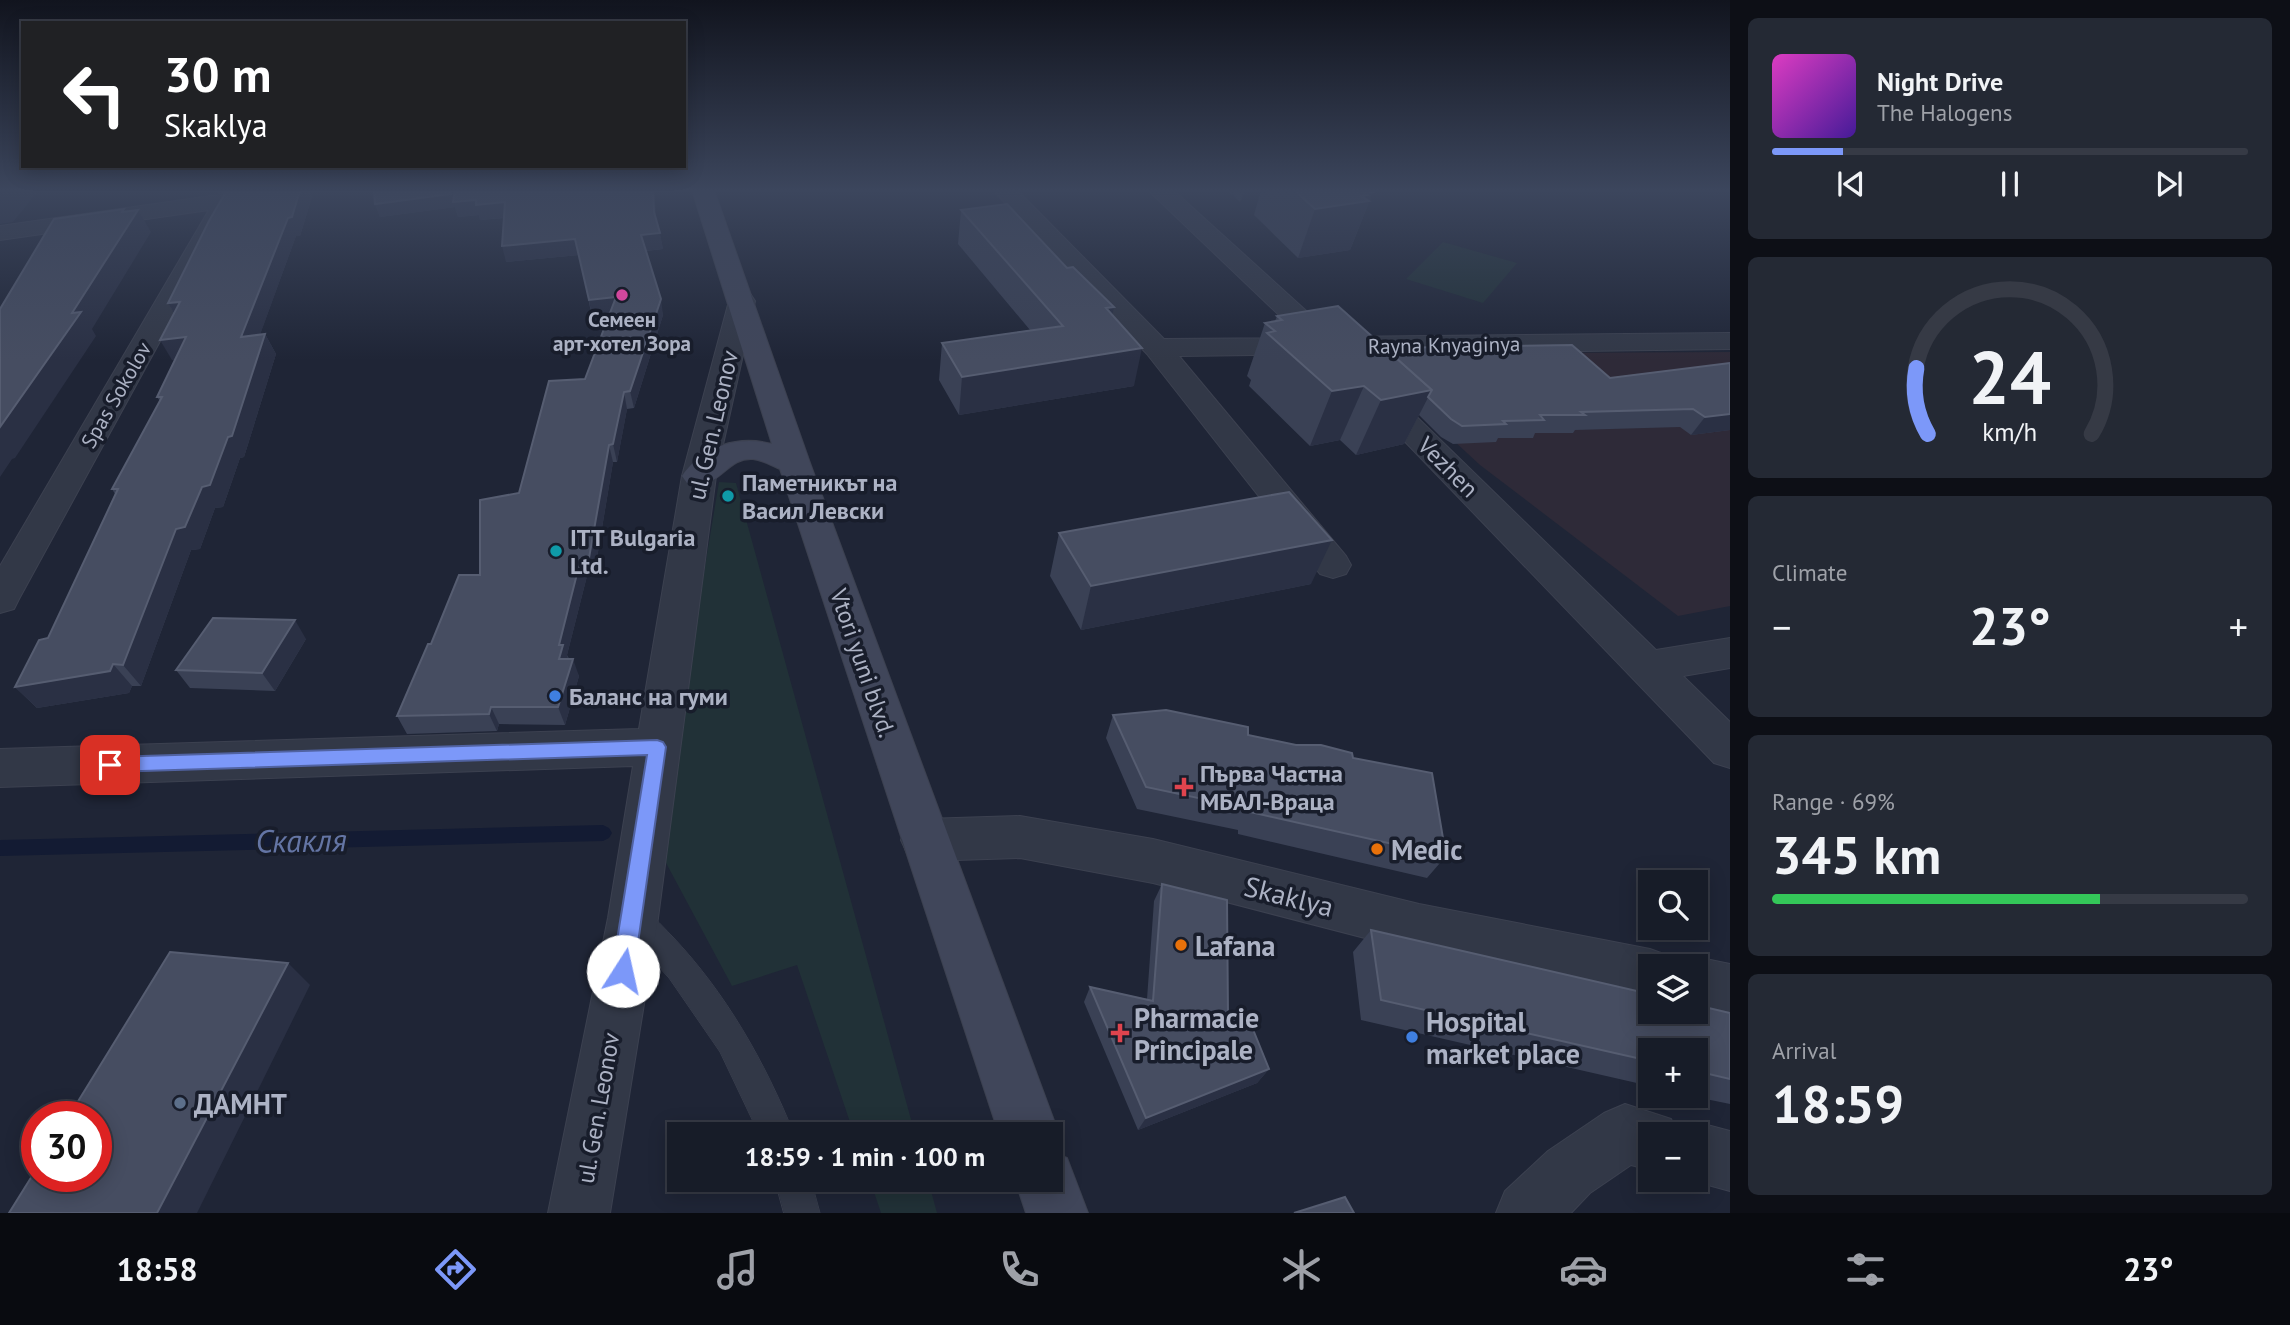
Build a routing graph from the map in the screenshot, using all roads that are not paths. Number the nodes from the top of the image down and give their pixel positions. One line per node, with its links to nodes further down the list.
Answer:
1 (200, 247): 12 (street, Spas Sokolov)
2 (723, 247): 5 (street, Vtori yuni blvd.)
3 (1059, 247): 8 (street)
4 (1221, 247): 7 (street, Vezhen)
5 (742, 301): 9 (street, Vtori yuni blvd.); 10 (street, ul. Gen. Leonov)
6 (1730, 341): 7 (street, Rayna Knyaginya)
7 (1329, 346): 8 (street, Rayna Knyaginya); 14 (street, Vezhen)
8 (1157, 348): 11 (street)
9 (794, 463): 10 (street); 18 (street, Vtori yuni blvd.)
10 (699, 476): 15 (street, ul. Gen. Leonov)
11 (1333, 565)
12 (0, 599)
13 (1730, 653): 14 (street)
14 (1646, 667): 16 (street, Vezhen)
15 (657, 747): 17 (street); 19 (street, ul. Gen. Leonov)
16 (1730, 750)
17 (0, 768)
18 (925, 840): 20 (street, Skaklya); 24 (street, Vtori yuni blvd.)
19 (633, 918): 23 (lane); 30 (street, ul. Gen. Leonov)
20 (1638, 973)
21 (1708, 986): 22 (street)
22 (1730, 991)
23 (771, 1122)
24 (1025, 1122)
25 (1638, 1137): 33 (street)
26 (1708, 1155): 27 (street)
27 (1730, 1161)
28 (796, 1192): 31 (lane)
29 (1049, 1192): 32 (street)
30 (579, 1213)
31 (802, 1213)
32 (1057, 1213)
33 (1527, 1213)

